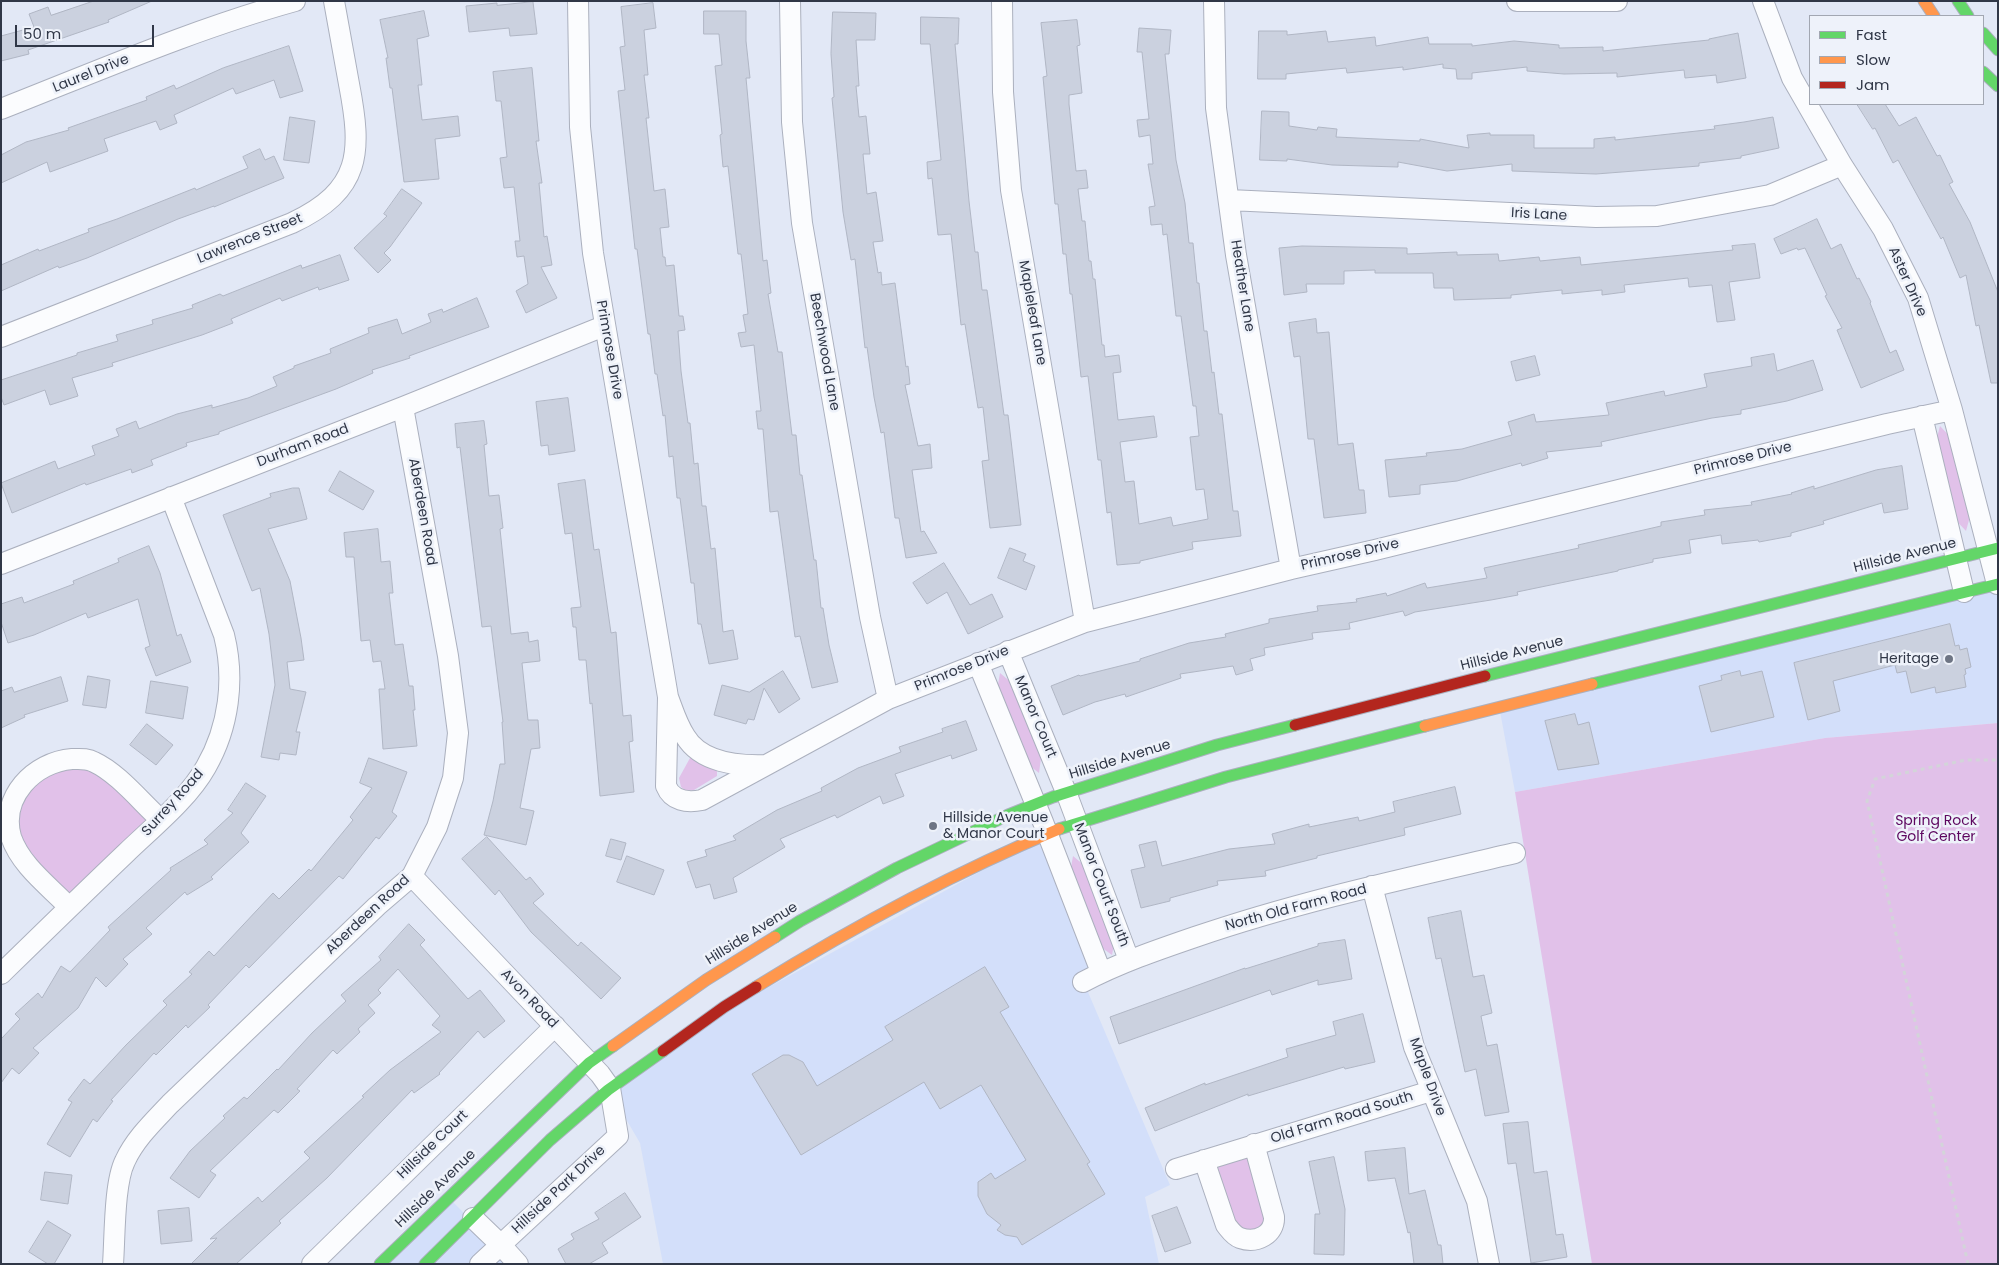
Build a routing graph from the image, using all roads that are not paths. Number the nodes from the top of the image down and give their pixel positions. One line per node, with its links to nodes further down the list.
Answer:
1 (294, 1): 18 (street, Laurel Drive)
2 (334, 1): 22 (street, Lawrence Street)
3 (578, 1): 21 (street, Primrose Drive)
4 (790, 1): 37 (street, Beechwood Lane)
5 (1002, 1): 33 (street, Mapleleaf Lane)
6 (1214, 1): 20 (street, Heather Lane)
7 (1517, 1): 8 (street)
8 (1617, 1)
9 (1763, 1): 19 (street, Aster Drive)
10 (1924, 1): 12 (main road)
11 (1958, 1): 13 (main road)
12 (1933, 15)
13 (1967, 15)
14 (1984, 34): 15 (main road)
15 (1998, 50)
16 (1984, 73): 17 (main road)
17 (1998, 86)
18 (1, 110)
19 (1842, 164): 20 (street, Iris Lane); 24 (street, Aster Drive)
20 (1229, 200): 30 (street, Heather Lane)
21 (604, 326): 23 (street, Durham Road); 36 (street, Primrose Drive)
22 (1, 337)
23 (403, 407): 26 (street, Durham Road); 43 (street, Aberdeen Road)
24 (1952, 410): 25 (street, Primrose Drive); 27 (street, Aster Drive)
25 (1922, 416): 28 (street); 30 (street, Primrose Drive)
26 (171, 497): 29 (street, Durham Road); 40 (street, Surrey Road)
27 (1993, 549): 28 (main road, Hillside Avenue); 31 (street, Aster Drive)
28 (1956, 558): 32 (street); 39 (main road, Hillside Avenue)
29 (1, 564)
30 (1291, 569): 33 (street, Primrose Drive)
31 (1998, 584): 32 (main road, Hillside Avenue)
32 (1964, 592): 39 (main road, Hillside Avenue)
33 (1085, 622): 34 (street, Primrose Drive)
34 (1008, 651): 35 (street, Primrose Drive); 39 (street, Manor Court)
35 (978, 662): 37 (street, Primrose Drive); 41 (street)
36 (668, 697): 38 (street, Primrose Drive); 38 (street, Primrose Drive)
37 (888, 699): 38 (street, Primrose Drive)
38 (770, 764)
39 (1072, 809): 41 (main road, Hillside Avenue); 41 (main road, Hillside Avenue); 46 (street, Manor Court South)
40 (160, 820): 45 (street, Surrey Road); 45 (street)
41 (1042, 820): 47 (street); 51 (main road, Hillside Avenue); 52 (main road, Hillside Avenue)
42 (1515, 853): 44 (street, North Old Farm Road)
43 (412, 876): 50 (street, Avon Road); 60 (street, Aberdeen Road)
44 (1372, 886): 46 (street, North Old Farm Road); 53 (street, Maple Drive)
45 (69, 907): 48 (street, Surrey Road)
46 (1129, 960): 47 (street, North Old Farm Road)
47 (1102, 972): 49 (street, North Old Farm Road)
48 (1, 974)
49 (1083, 982)
50 (555, 1026): 51 (street, Avon Road); 61 (street, Hillside Court)
51 (590, 1063): 52 (street, Avon Road); 62 (main road, Hillside Avenue)
52 (610, 1088): 54 (street, Avon Road); 58 (main road, Hillside Avenue)
53 (1431, 1091): 55 (street, Old Farm Road South); 66 (street, Maple Drive)
54 (618, 1136): 59 (street, Hillside Park Drive)
55 (1254, 1144): 56 (street, Old Farm Road South); 56 (street, Old Farm Road South)
56 (1204, 1160): 57 (street)
57 (1176, 1169)
58 (473, 1218): 59 (street, Hillside Park Drive); 63 (main road, Hillside Avenue)
59 (500, 1244): 64 (street, Hillside Park Drive); 65 (street, Hillside Park Drive)
60 (113, 1264)
61 (312, 1264)
62 (380, 1264)
63 (425, 1264)
64 (480, 1264)
65 (518, 1264)
66 (1489, 1264)

